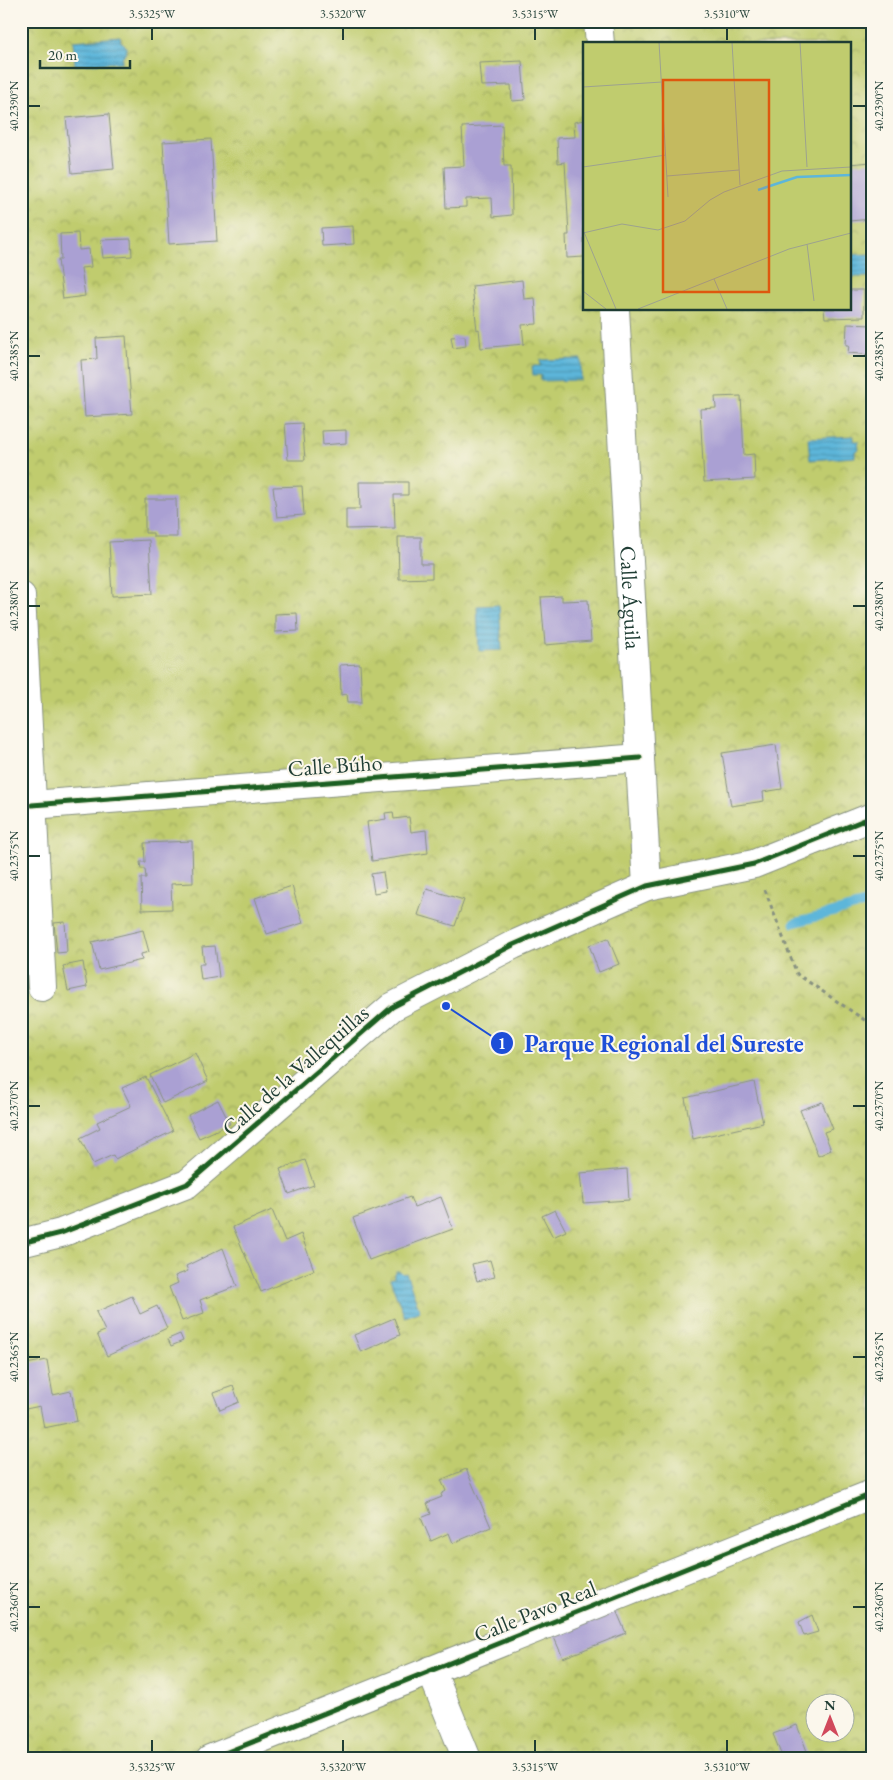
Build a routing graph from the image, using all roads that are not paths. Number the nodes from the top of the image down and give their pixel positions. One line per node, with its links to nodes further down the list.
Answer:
1 (598, 21): 2 (street)
2 (600, 42)
3 (614, 310): 6 (street, Calle Águila)
4 (21, 596): 5 (street)
5 (22, 626): 7 (street)
6 (640, 758): 7 (street, Calle Búho); 9 (street, Calle Águila)
7 (32, 805): 10 (street)
8 (872, 817): 9 (street, Calle de la Vallequillas)
9 (647, 886): 11 (street, Calle de la Vallequillas)
10 (42, 987)
11 (21, 1243)
12 (872, 1494): 13 (street, Calle Pavo Real)
13 (431, 1670): 14 (street, Calle Pavo Real); 15 (street)
14 (210, 1759)
15 (466, 1759)

